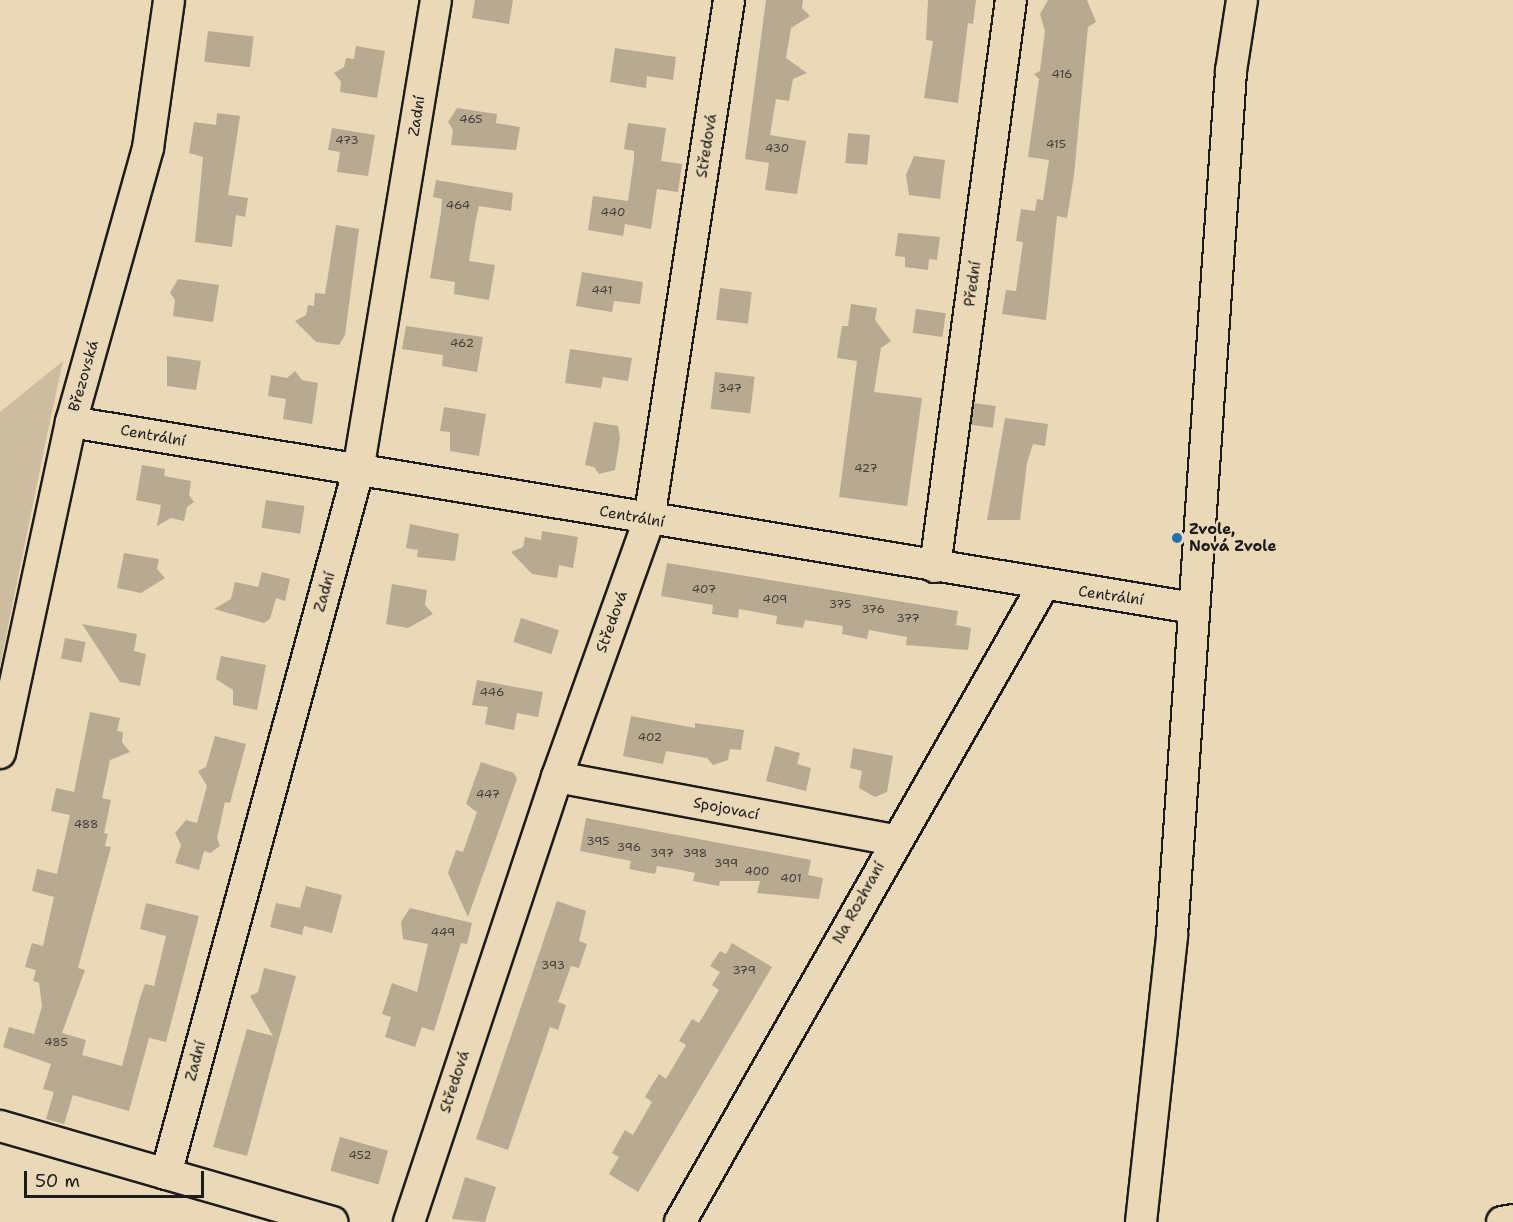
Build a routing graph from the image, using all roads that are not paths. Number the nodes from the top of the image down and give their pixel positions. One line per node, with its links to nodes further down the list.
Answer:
1 (169, 0): 6 (street, Březovská)
2 (436, 0): 7 (street, Zadní)
3 (729, 0): 8 (street, Středová)
4 (1011, 0): 9 (street, Přední)
5 (1242, 0): 11 (street)
6 (71, 422): 7 (street, Centrální); 12 (street, Březovská)
7 (358, 471): 8 (street, Centrální); 16 (street, Zadní)
8 (649, 520): 9 (street, Centrální); 13 (street, Středová)
9 (935, 567): 10 (street, Centrální)
10 (1043, 586): 11 (street, Centrální); 14 (street, Na Rozhraní)
11 (1193, 608): 21 (street)
12 (0, 753)
13 (557, 777): 14 (street, Spojovací); 19 (street, Středová)
14 (895, 840): 20 (street, Na Rozhraní)
15 (0, 1126): 16 (street)
16 (166, 1174): 18 (street)
17 (1513, 1220): 22 (street)
18 (332, 1222)
19 (409, 1222)
20 (680, 1222)
21 (1141, 1222)
22 (1502, 1222)

